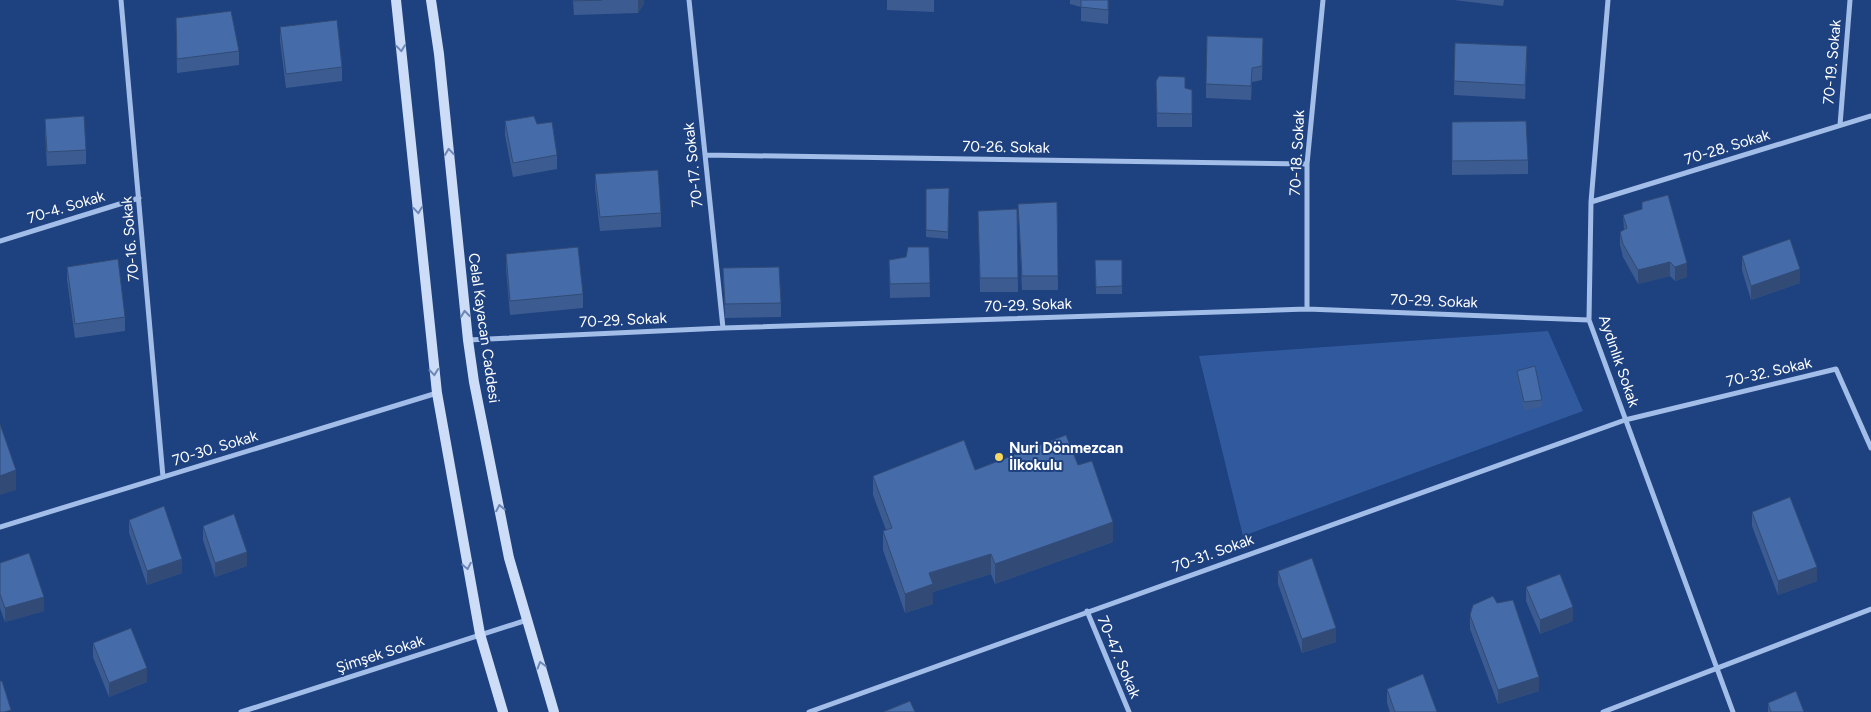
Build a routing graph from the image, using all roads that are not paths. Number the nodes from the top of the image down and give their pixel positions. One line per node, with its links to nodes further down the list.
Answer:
1 (121, 0): 12 (street, 70-16. Sokak)
2 (396, 0): 19 (street, one-way to 19)
3 (431, 0): 18 (street, Celal Kayacan Caddesi, one-way to 3)
4 (689, 0): 10 (street, 70-17. Sokak)
5 (1323, 0): 11 (street, 70-18. Sokak)
6 (1608, 0): 13 (street, Aydınlık Sokak)
7 (1850, 0): 9 (street, 70-19. Sokak)
8 (1871, 116): 9 (street, 70-28. Sokak)
9 (1840, 126): 13 (street, 70-28. Sokak)
10 (705, 155): 11 (street, 70-26. Sokak); 17 (street, 70-17. Sokak)
11 (1307, 164): 15 (street, 70-18. Sokak)
12 (139, 198): 14 (street, 70-4. Sokak); 22 (street, 70-16. Sokak)
13 (1591, 202): 16 (street, Aydınlık Sokak)
14 (0, 241)
15 (1307, 309): 16 (street, 70-29. Sokak); 17 (street, 70-29. Sokak)
16 (1589, 320): 20 (street, Aydınlık Sokak)
17 (723, 328): 18 (street, 70-29. Sokak)
18 (468, 340): 26 (street, Celal Kayacan Caddesi, one-way to 18)
19 (437, 393): 22 (street, 70-30. Sokak); 27 (street, one-way to 27)
20 (1625, 420): 21 (street, 70-32. Sokak); 25 (street, 70-31. Sokak); 28 (street, Aydınlık Sokak)
21 (1871, 448)
22 (163, 477): 23 (street, 70-30. Sokak)
23 (0, 527)
24 (1871, 609): 28 (street)
25 (1087, 612): 32 (street, 70-31. Sokak); 33 (street, 70-47. Sokak)
26 (527, 620): 27 (street, Şimşek Sokak); 31 (street, Celal Kayacan Caddesi, one-way to 26)
27 (480, 634): 29 (street, Şimşek Sokak); 30 (street)
28 (1716, 668): 34 (street); 35 (street, Aydınlık Sokak)
29 (241, 712)
30 (503, 712)
31 (554, 712)
32 (809, 712)
33 (1129, 712)
34 (1603, 712)
35 (1733, 712)

